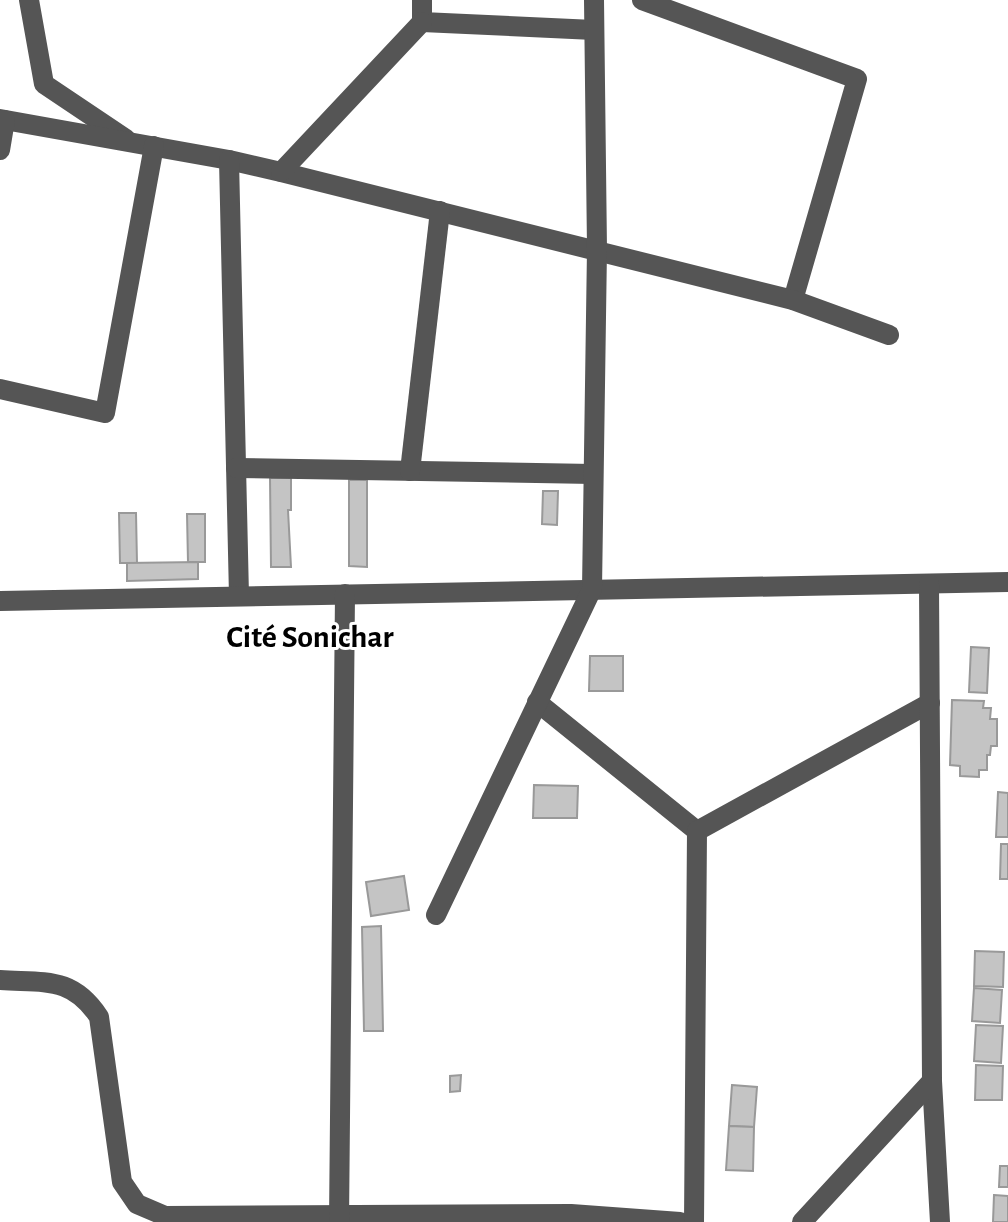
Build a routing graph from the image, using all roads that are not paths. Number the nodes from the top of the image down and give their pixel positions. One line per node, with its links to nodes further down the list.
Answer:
1 (29, 0): 8 (street)
2 (422, 0): 5 (street)
3 (594, 0): 6 (street)
4 (642, 0): 15 (street)
5 (422, 22): 6 (street); 12 (street)
6 (594, 30): 14 (street)
7 (3, 120): 8 (street); 10 (street)
8 (132, 143): 9 (street)
9 (154, 146): 11 (street); 17 (street)
10 (0, 150)
11 (229, 160): 12 (street); 18 (street)
12 (281, 172): 13 (street)
13 (440, 211): 14 (street); 19 (street)
14 (597, 249): 15 (street); 20 (street)
15 (793, 300): 16 (street)
16 (889, 335)
17 (0, 389)
18 (236, 468): 19 (street); 25 (street)
19 (410, 471): 20 (street)
20 (593, 474): 23 (street)
21 (1008, 582): 22 (street)
22 (929, 584): 23 (street); 28 (street)
23 (592, 589): 24 (street); 27 (street)
24 (345, 594): 25 (street); 33 (street)
25 (239, 596): 26 (street)
26 (0, 601)
27 (537, 702): 29 (street); 30 (street)
28 (930, 703): 29 (street); 32 (street)
29 (697, 831): 35 (street)
30 (436, 915)
31 (0, 980): 33 (street)
32 (932, 1081): 36 (street); 37 (street)
33 (339, 1219): 34 (street)
34 (680, 1222)
35 (694, 1222)
36 (802, 1222)
37 (940, 1222)

